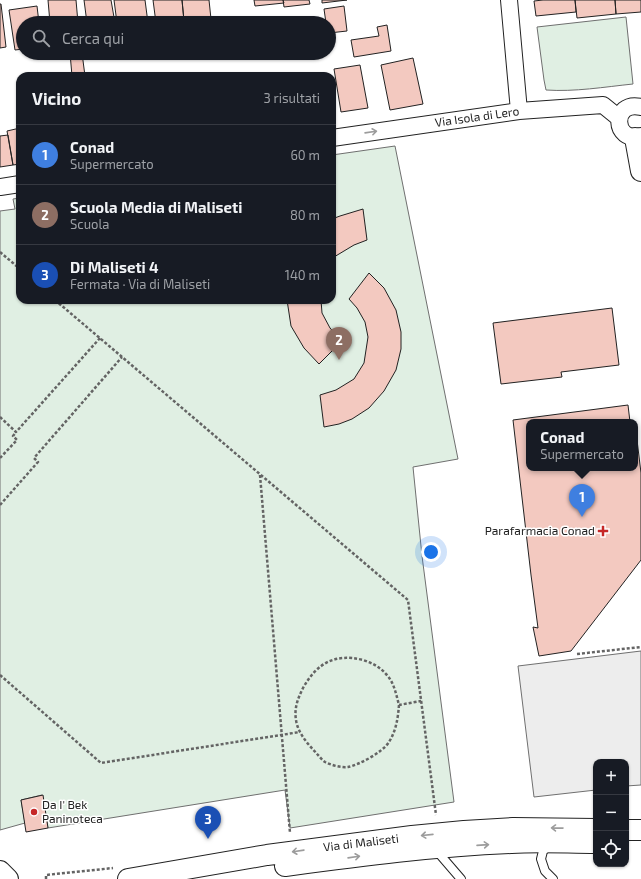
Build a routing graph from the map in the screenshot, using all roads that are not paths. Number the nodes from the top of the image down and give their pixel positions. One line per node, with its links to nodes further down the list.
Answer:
1 (509, 0): 3 (street)
2 (641, 107): 4 (street)
3 (519, 111): 4 (street, Via Isola di Lero); 5 (street, Via Isola di Lero, one-way to 3)
4 (619, 118): 6 (street)
5 (336, 137)
6 (638, 137): 7 (street)
7 (641, 171)
8 (16, 185): 9 (street)
9 (0, 188)
10 (593, 829): 20 (street, Via di Maliseti, one-way to 20)
11 (629, 830): 12 (street)
12 (641, 830)
13 (553, 843): 14 (street, Via di Maliseti); 17 (street, Via di Maliseti, one-way to 13); 23 (lane)
14 (593, 843)
15 (629, 843): 16 (street)
16 (641, 843)
17 (434, 848): 21 (street, Via di Maliseti, one-way to 17); 22 (lane)
18 (0, 871): 19 (street)
19 (8, 879)
20 (128, 879)
21 (204, 879)
22 (461, 879)
23 (553, 879)

